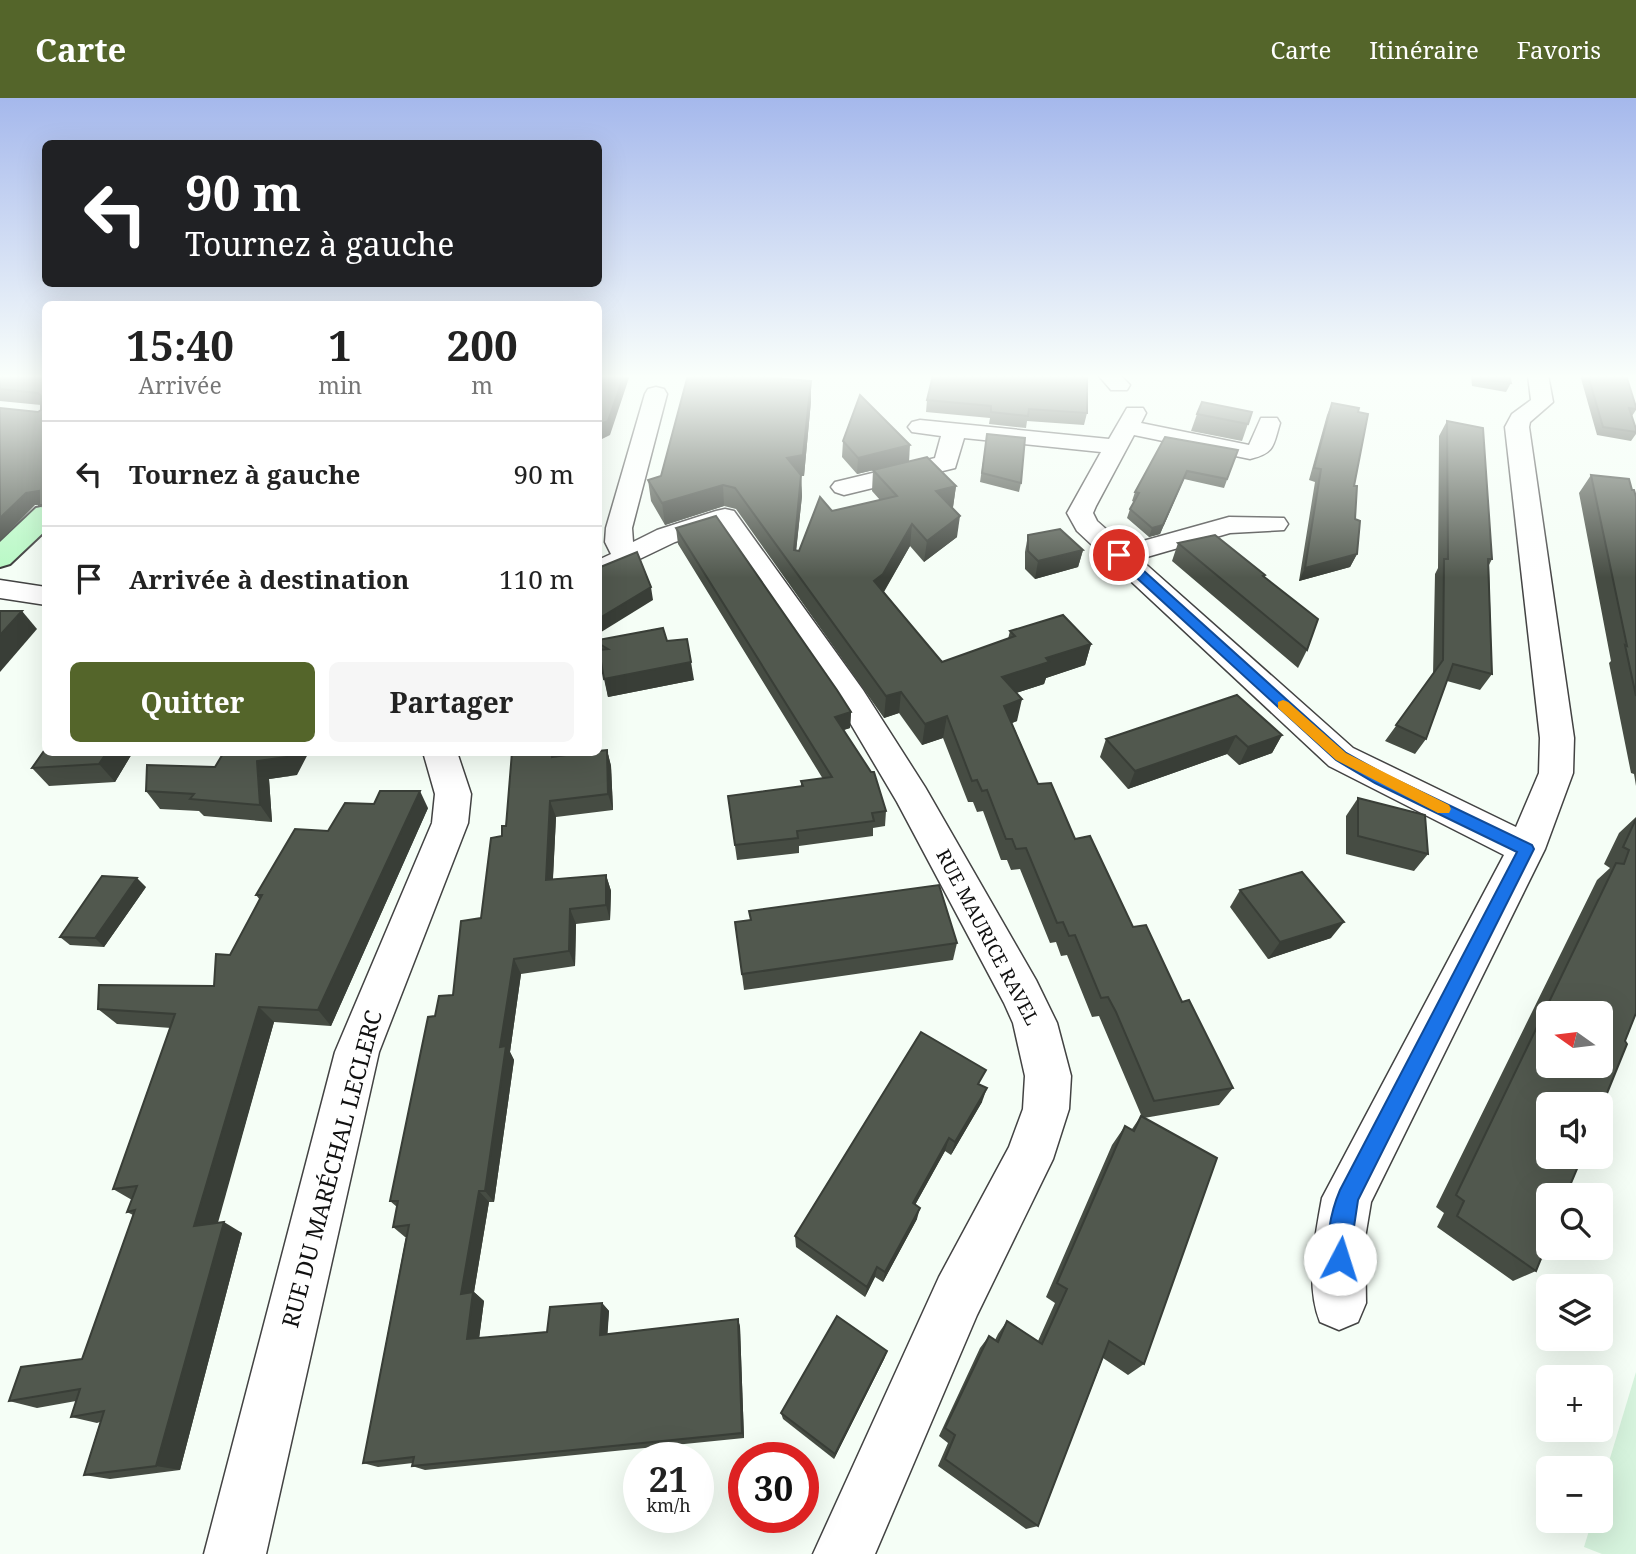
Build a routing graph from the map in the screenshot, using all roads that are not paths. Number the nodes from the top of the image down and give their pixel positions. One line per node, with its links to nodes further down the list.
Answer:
1 (642, 443): 12 (street)
2 (951, 443): 7 (street)
3 (1119, 443): 10 (street)
4 (1202, 443): 5 (street)
5 (1262, 443)
6 (1519, 443): 16 (street)
7 (844, 487)
8 (42, 518): 11 (street)
9 (1275, 524): 10 (street)
10 (1119, 555): 16 (street)
11 (0, 558)
12 (612, 563): 19 (street, RUE MAURICE RAVEL)
13 (0, 589): 14 (street)
14 (42, 595)
15 (441, 756): 18 (street, RUE DU MARÉCHAL LECLERC)
16 (1526, 849): 17 (street)
17 (1339, 1303)
18 (235, 1554)
19 (844, 1554)

